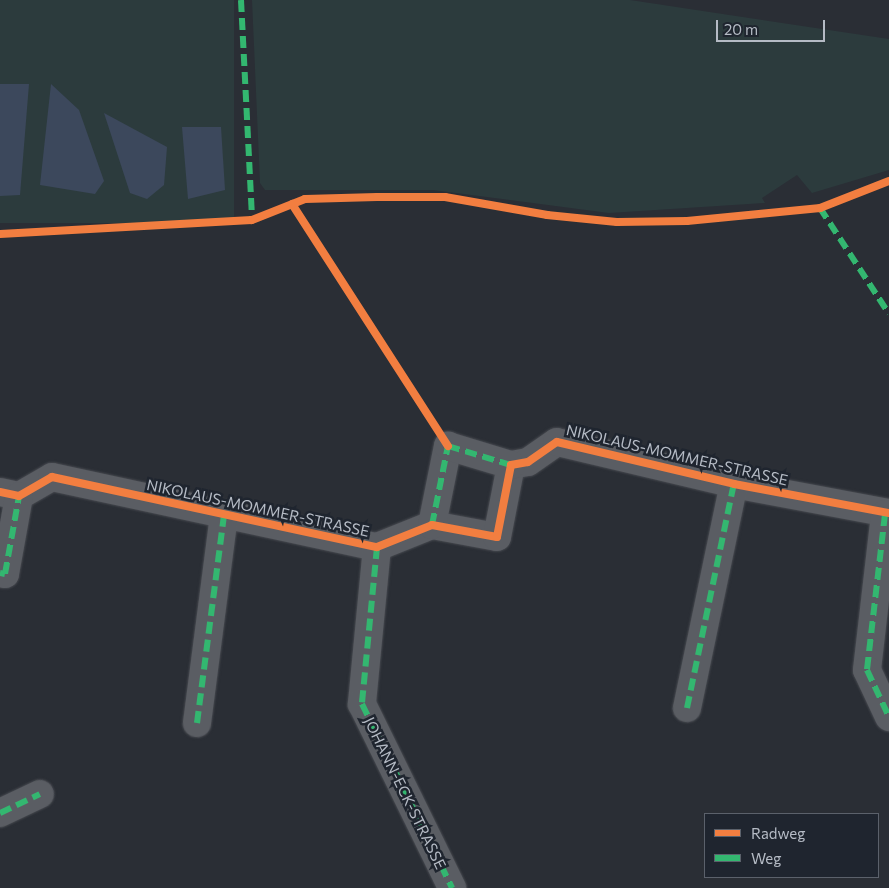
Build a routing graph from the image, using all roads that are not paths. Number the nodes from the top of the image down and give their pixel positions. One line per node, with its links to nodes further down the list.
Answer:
1 (511, 465): 2 (street, NIKOLAUS-MOMMER-STRASSE); 6 (street); 6 (street)
2 (734, 484): 4 (street, NIKOLAUS-MOMMER-STRASSE); 9 (street, NIKOLAUS-MOMMER-STRASSE)
3 (9, 494): 5 (street, NIKOLAUS-MOMMER-STRASSE); 8 (street, NIKOLAUS-MOMMER-STRASSE)
4 (887, 513): 10 (street)
5 (224, 516): 7 (street, NIKOLAUS-MOMMER-STRASSE); 11 (street, NIKOLAUS-MOMMER-STRASSE)
6 (432, 525): 7 (street, NIKOLAUS-MOMMER-STRASSE)
7 (377, 548): 14 (street, JOHANN-ECK-STRASSE)
8 (0, 573)
9 (687, 708)
10 (889, 717)
11 (197, 723)
12 (40, 794): 13 (street)
13 (0, 813)
14 (452, 888)

